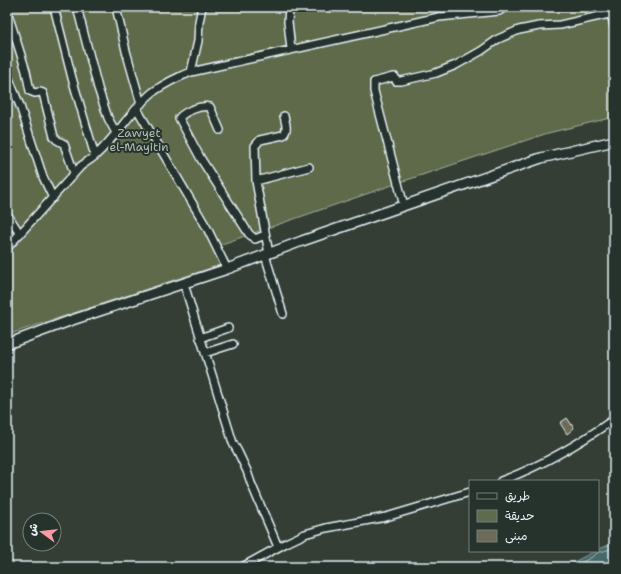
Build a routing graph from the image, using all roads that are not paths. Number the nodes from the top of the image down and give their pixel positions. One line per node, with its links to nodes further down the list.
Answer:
1 (54, 7): 18 (street)
2 (77, 7): 16 (street)
3 (116, 7): 13 (street)
4 (202, 7): 11 (street)
5 (289, 7): 10 (street)
6 (505, 7): 10 (street)
7 (7, 12): 8 (street)
8 (9, 23): 20 (street)
9 (614, 27): 23 (street)
10 (291, 49): 11 (street)
11 (192, 72): 13 (street)
12 (7, 74): 22 (street)
13 (139, 106): 16 (street); 29 (street)
14 (284, 116): 21 (street)
15 (220, 130): 26 (street)
16 (116, 133): 18 (street)
17 (614, 141): 23 (main road)
18 (95, 156): 20 (street)
19 (309, 167): 21 (street)
20 (74, 173): 22 (street)
21 (256, 181): 26 (street)
22 (53, 198): 25 (street)
23 (404, 206): 28 (main road)
24 (7, 214): 25 (street)
25 (20, 234): 27 (street)
26 (266, 235): 28 (street)
27 (7, 248)
28 (267, 254): 29 (main road); 31 (street)
29 (227, 269): 30 (main road)
30 (184, 284): 33 (street); 34 (main road)
31 (283, 314)
32 (228, 328): 33 (street)
33 (200, 338): 36 (street)
34 (7, 344)
35 (233, 344): 36 (street)
36 (205, 353): 40 (street)
37 (614, 419): 38 (street)
38 (503, 480)
39 (469, 492): 40 (street)
40 (278, 547): 41 (street)
41 (242, 567)

